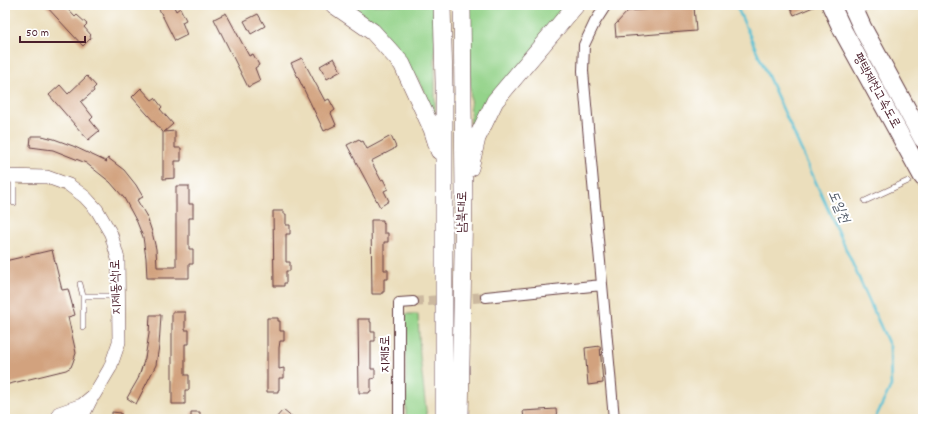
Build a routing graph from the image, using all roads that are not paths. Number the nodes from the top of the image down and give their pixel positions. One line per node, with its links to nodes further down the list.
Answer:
1 (334, 5): 9 (highway)
2 (442, 5): 9 (highway, 남북대로)
3 (462, 5): 12 (highway, 남북대로)
4 (576, 5): 12 (highway)
5 (606, 5): 16 (street)
6 (831, 5): 11 (highway, 평택제천고속도로)
7 (852, 5): 8 (highway, 평택제천고속도로)
8 (923, 139)
9 (444, 169): 26 (highway, 남북대로)
10 (10, 176): 14 (lane); 18 (street, 지제동삭1로)
11 (915, 179): 13 (lane)
12 (464, 197): 27 (highway, 남북대로)
13 (865, 201)
14 (14, 203)
15 (80, 284): 17 (lane)
16 (602, 286): 19 (street); 28 (street)
17 (83, 296): 18 (lane); 21 (lane)
18 (118, 296): 22 (street, 지제동삭1로)
19 (486, 297)
20 (413, 302): 25 (street, 지제5로)
21 (84, 327)
22 (94, 395): 23 (street, 지제동삭1로); 24 (street)
23 (59, 419)
24 (81, 419)
25 (399, 419)
26 (444, 419)
27 (460, 419)
28 (614, 419)

